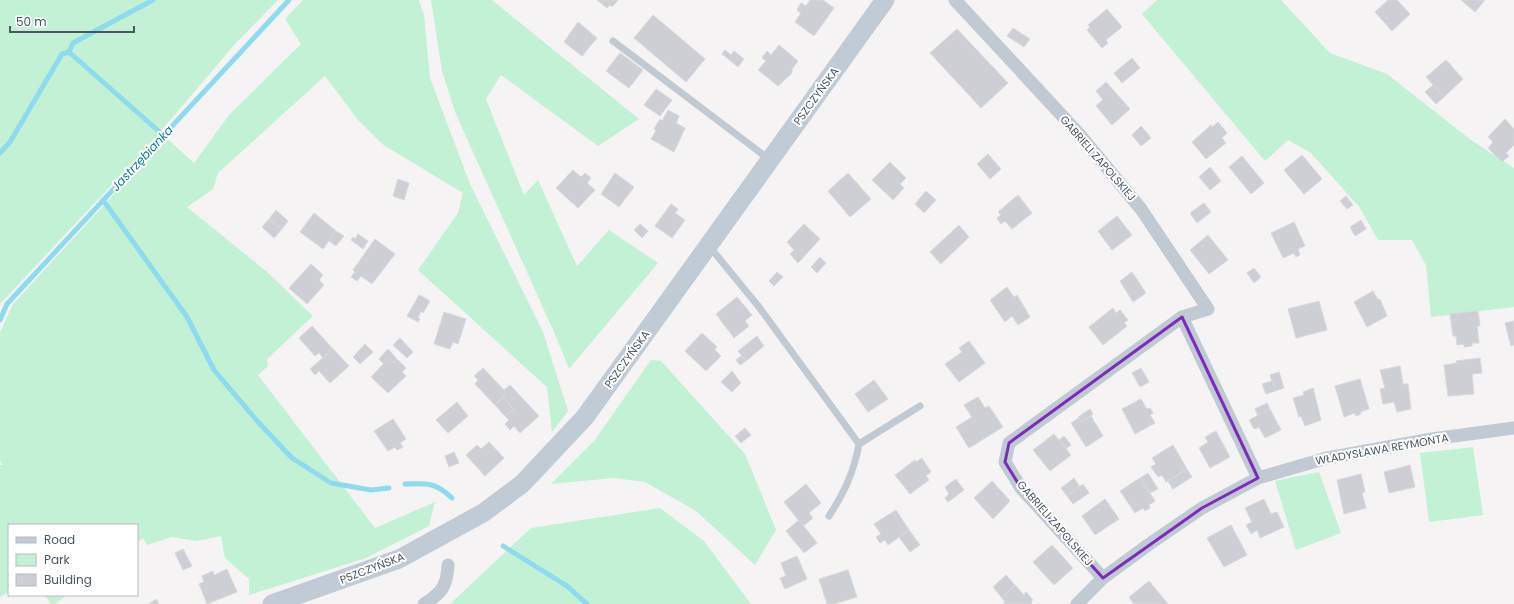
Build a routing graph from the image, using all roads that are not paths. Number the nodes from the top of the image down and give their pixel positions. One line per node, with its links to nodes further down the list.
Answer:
1 (885, 0): 4 (street, PSZCZYŃSKA)
2 (955, 0): 6 (street, GABRIELI ZAPOLSKIEJ)
3 (613, 41): 4 (lane)
4 (770, 160): 5 (street, PSZCZYŃSKA)
5 (708, 246): 9 (lane); 14 (street, PSZCZYŃSKA)
6 (1182, 317): 10 (street); 13 (street, GABRIELI ZAPOLSKIEJ)
7 (920, 406): 9 (lane)
8 (1514, 428): 10 (street, WŁADYSŁAWA REYMONTA)
9 (859, 444): 11 (lane)
10 (1258, 478): 13 (street, WŁADYSŁAWA REYMONTA)
11 (829, 516)
12 (448, 565): 16 (street)
13 (1103, 578): 17 (street, WŁADYSŁAWA REYMONTA)
14 (296, 600): 15 (street, PSZCZYŃSKA)
15 (272, 604)
16 (424, 604)
17 (1077, 604)

